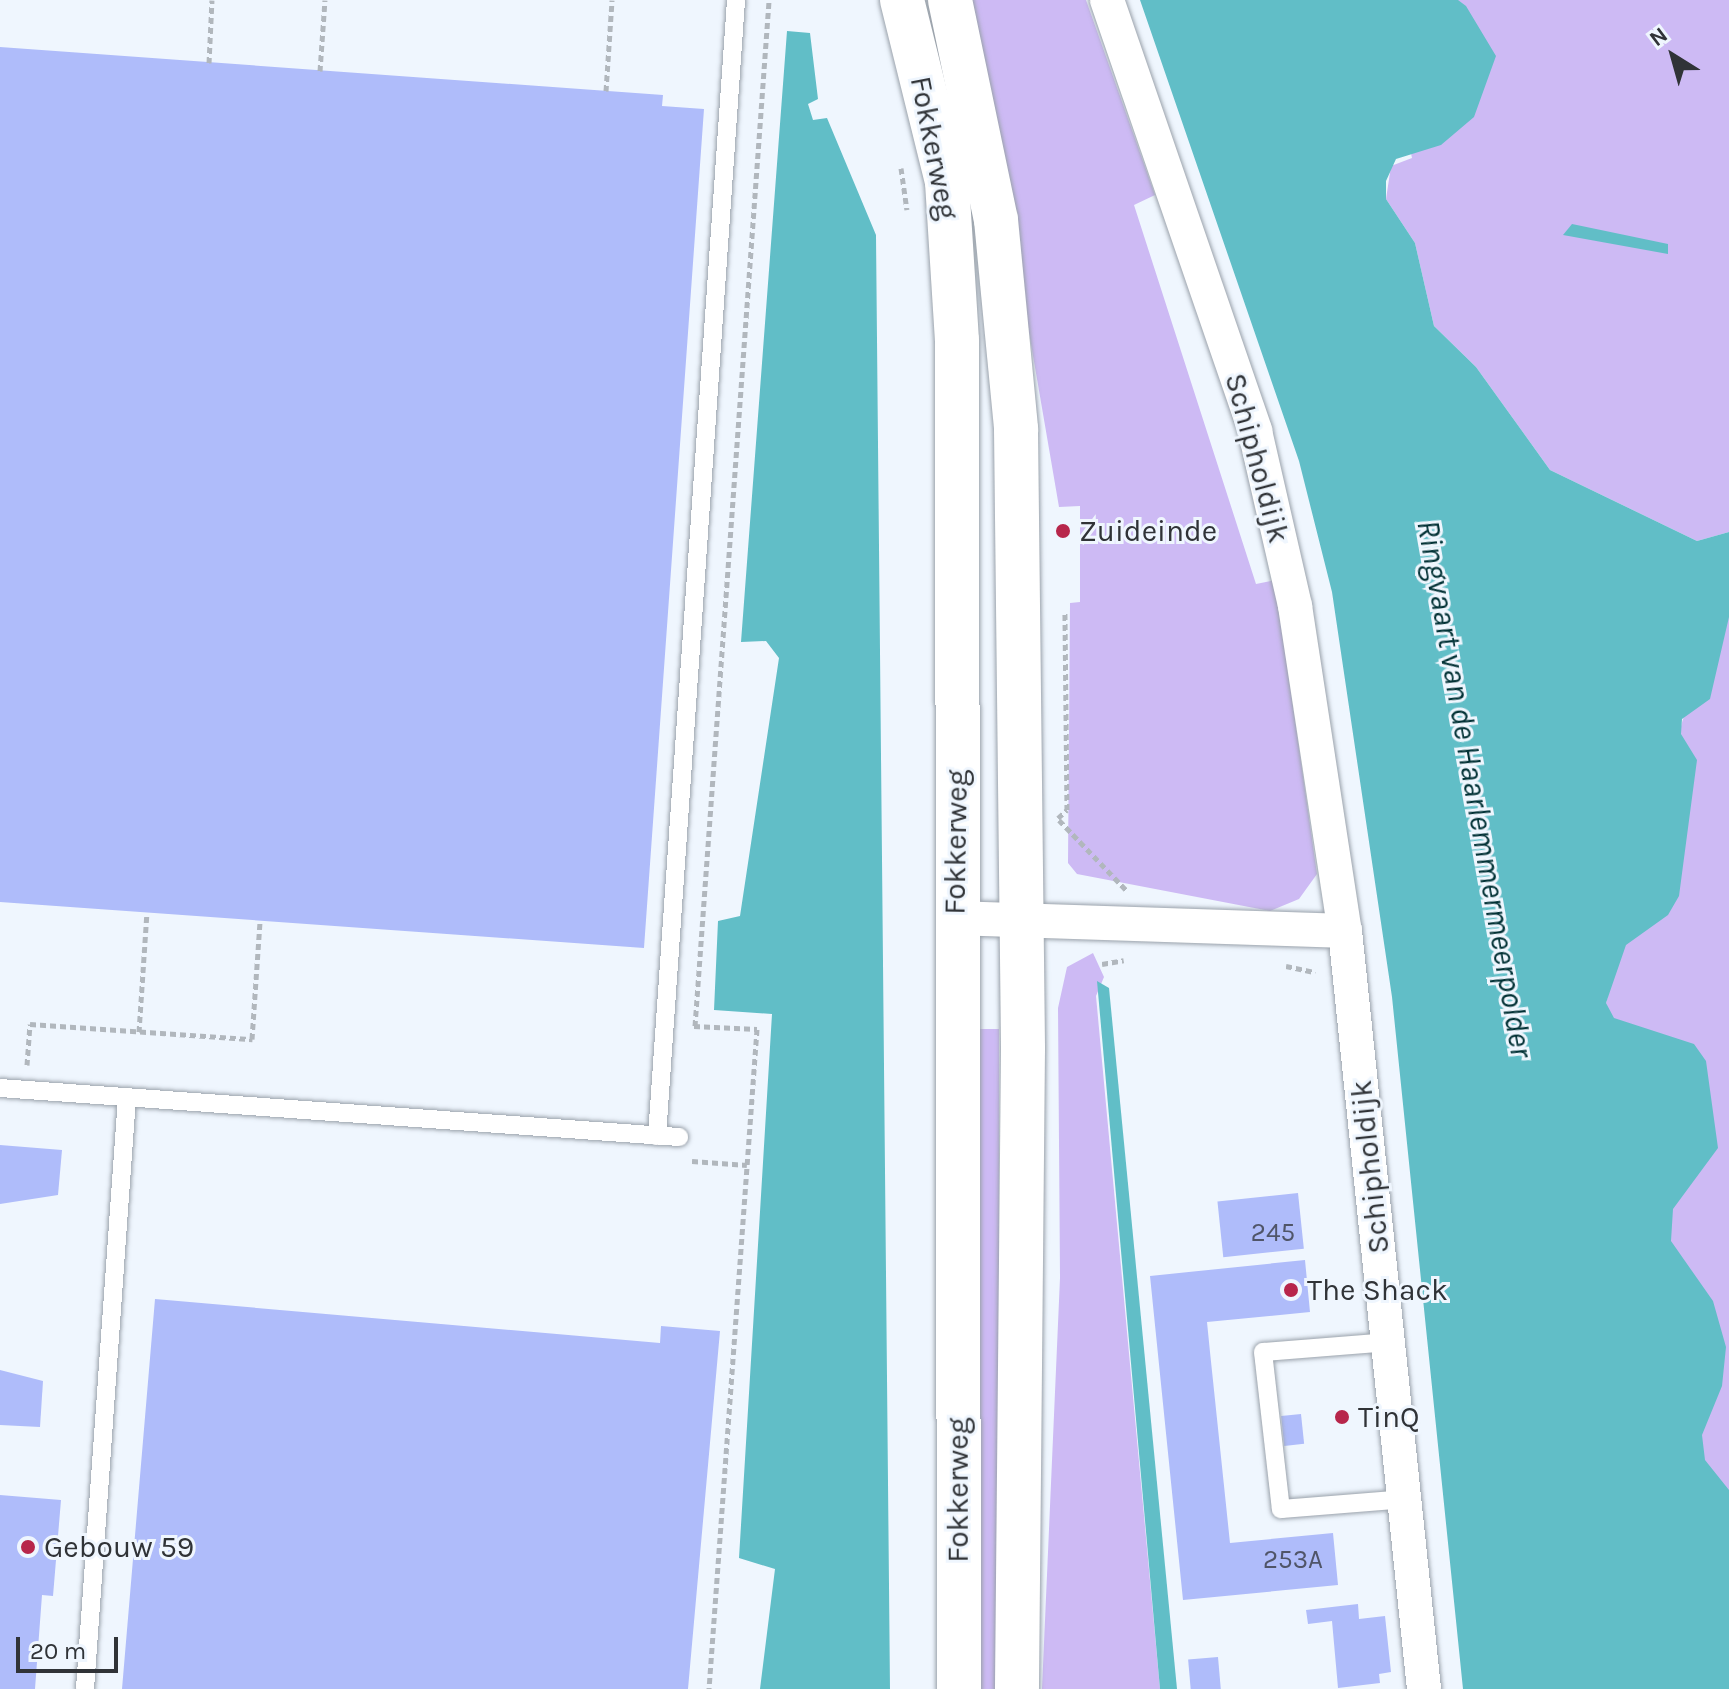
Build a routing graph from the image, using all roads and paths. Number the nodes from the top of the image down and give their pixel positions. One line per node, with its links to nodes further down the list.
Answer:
1 (212, 0): 9 (path)
2 (325, 0): 10 (path)
3 (612, 0): 11 (path)
4 (736, 0): 21 (lane)
5 (769, 0): 22 (path)
6 (902, 0): 13 (main road, Fokkerweg)
7 (950, 0): 14 (main road, Fokkerweg)
8 (1107, 0): 16 (street, Schipholdijk)
9 (209, 63)
10 (320, 71)
11 (606, 91)
12 (147, 913): 23 (path)
13 (955, 918): 14 (street); 35 (main road, Fokkerweg)
14 (1020, 918): 16 (street); 36 (main road, Fokkerweg)
15 (260, 921): 23 (path)
16 (1345, 931): 20 (street, Schipholdijk)
17 (1141, 960): 18 (path)
18 (1102, 964)
19 (1278, 965): 20 (path)
20 (1352, 998): 31 (street, Schipholdijk)
21 (665, 1024): 22 (path); 27 (lane)
22 (695, 1026): 30 (path)
23 (139, 1032): 25 (path)
24 (0, 1088): 25 (lane)
25 (24, 1089): 26 (lane)
26 (127, 1097): 27 (lane); 33 (lane)
27 (657, 1136): 28 (lane)
28 (679, 1137)
29 (678, 1160): 30 (path)
30 (747, 1165): 34 (path)
31 (1390, 1342): 32 (street, Schipholdijk); 32 (lane)
32 (1404, 1499): 37 (street, Schipholdijk)
33 (85, 1689)
34 (709, 1689)
35 (959, 1689)
36 (1017, 1689)
37 (1424, 1689)

